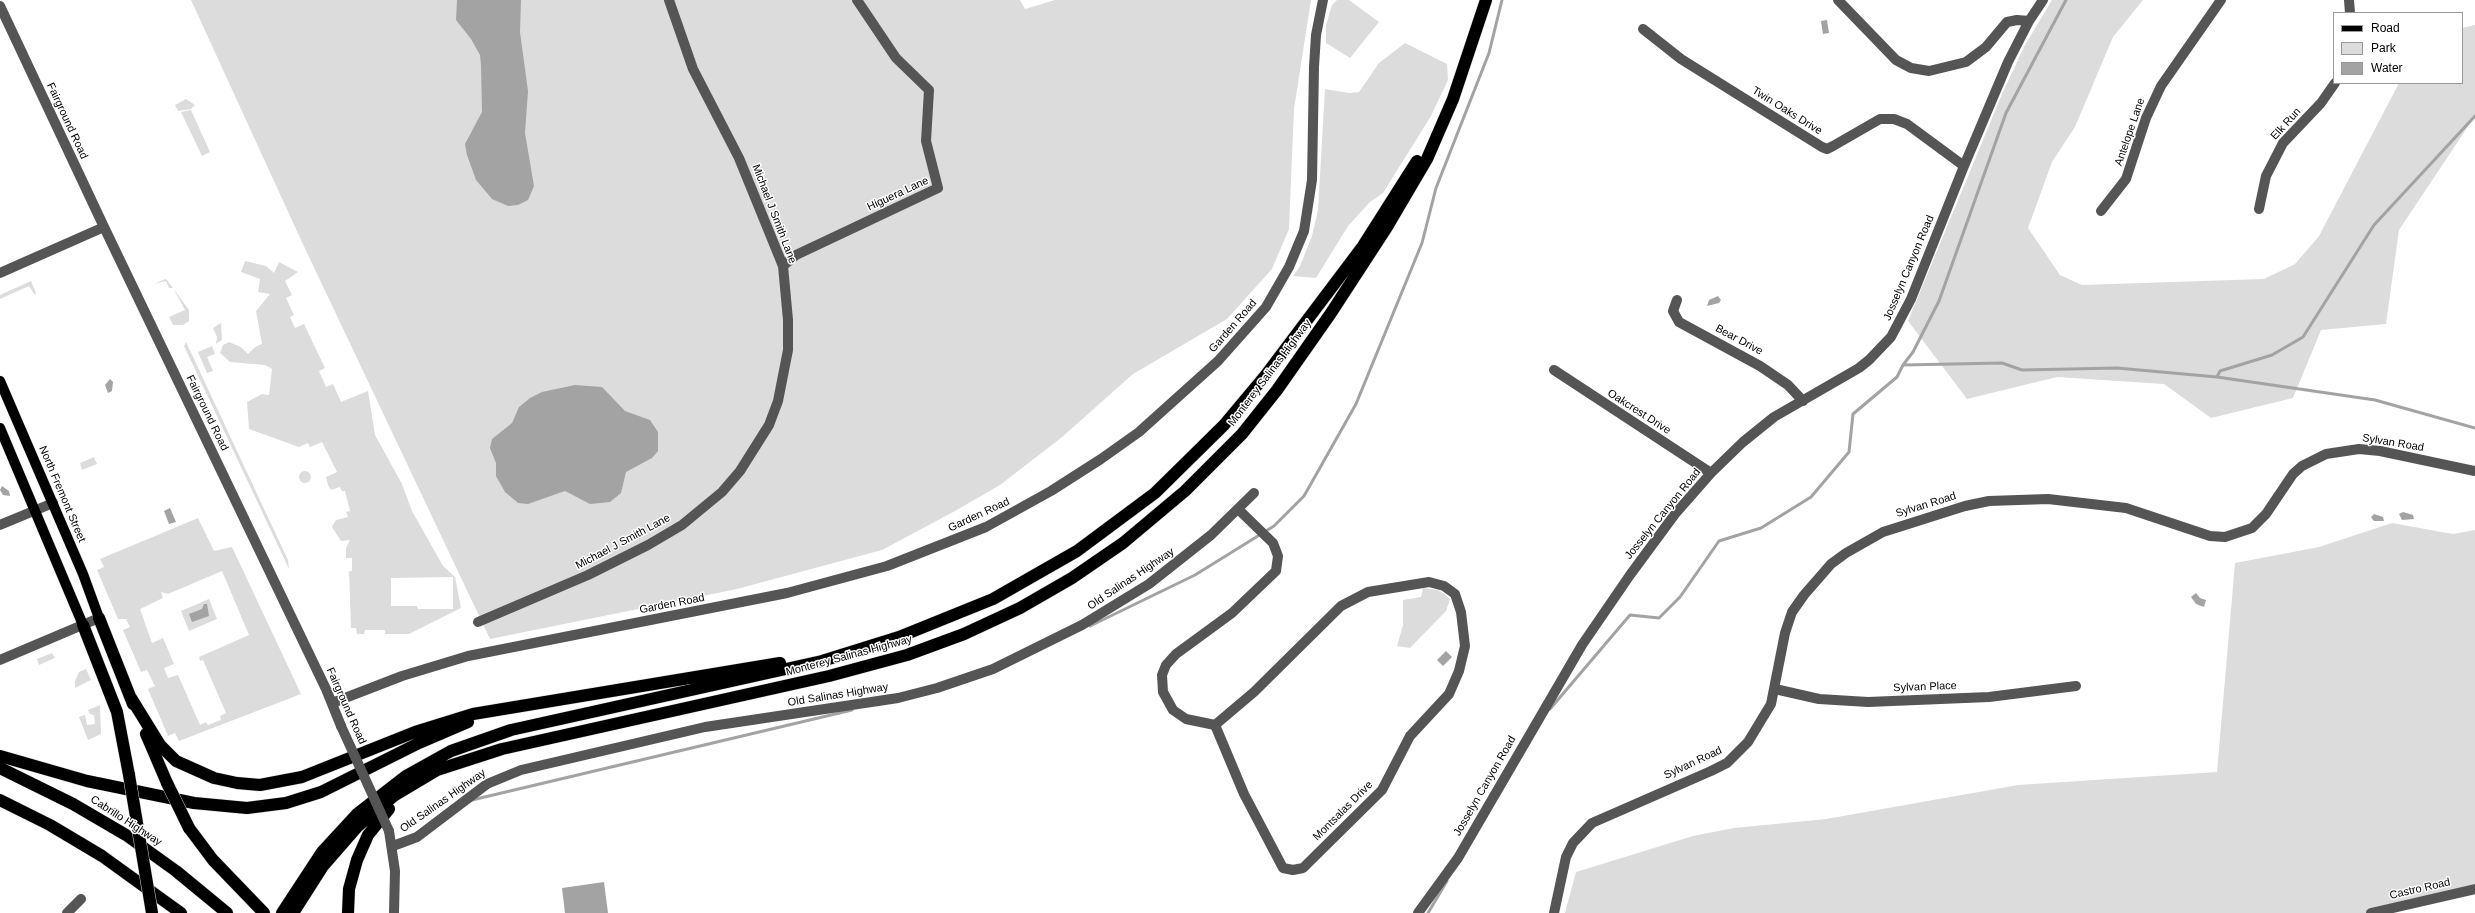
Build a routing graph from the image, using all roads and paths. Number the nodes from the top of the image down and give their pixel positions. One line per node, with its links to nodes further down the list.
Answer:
1 (669, 0): 19 (street, Michael J Smith Lane)
2 (857, 0): 19 (street, Higuera Lane)
3 (1323, 0): 43 (street, Garden Road)
4 (1486, 0): 13 (highway, Monterey Salinas Highway)
5 (1838, 0): 11 (street)
6 (2044, 0): 11 (street, Josselyn Canyon Road)
7 (2221, 0): 17 (street, Antelope Lane)
8 (2349, 0): 10 (street)
9 (0, 6): 18 (street, Fairground Road)
10 (2350, 12)
11 (2029, 21): 15 (street, Josselyn Canyon Road)
12 (1643, 29): 15 (street, Twin Oaks Drive)
13 (1460, 76): 37 (highway, Monterey Salinas Highway); 45 (highway, Monterey Salinas Highway)
14 (2334, 84): 16 (street, Elk Run)
15 (1964, 166): 25 (street, Josselyn Canyon Road)
16 (2259, 209)
17 (2101, 211)
18 (104, 227): 20 (street); 43 (street, Fairground Road)
19 (783, 266): 35 (street, Michael J Smith Lane)
20 (0, 273)
21 (1677, 300): 25 (street, Bear Drive)
22 (1554, 370): 28 (street, Oakcrest Drive)
23 (0, 381): 24 (main road, North Fremont Street)
24 (2, 392): 30 (main road, North Fremont Street)
25 (1803, 401): 28 (street, Josselyn Canyon Road)
26 (0, 428): 32 (main road)
27 (2475, 471): 40 (street, Sylvan Road)
28 (1711, 473): 62 (street, Josselyn Canyon Road)
29 (1254, 493): 31 (street, Old Salinas Highway)
30 (53, 503): 32 (street); 34 (main road, North Fremont Street)
31 (1238, 509): 44 (street); 49 (street, Old Salinas Highway)
32 (36, 510): 33 (street); 36 (main road)
33 (0, 525)
34 (99, 618): 36 (street); 41 (highway)
35 (478, 622)
36 (84, 625): 38 (street); 55 (highway, bridge)
37 (860, 649): 42 (highway); 53 (highway)
38 (0, 660)
39 (2076, 686): 40 (street, Sylvan Place)
40 (1775, 689): 63 (street, Sylvan Road)
41 (131, 698): 42 (highway); 59 (highway, bridge)
42 (562, 699): 46 (highway)
43 (332, 703): 49 (street, Fairground Road, bridge)
44 (1215, 724): 44 (street, Montsalas Drive)
45 (483, 755): 53 (highway); 60 (highway)
46 (0, 756)
47 (0, 768): 58 (highway, Cabrillo Highway)
48 (0, 800): 52 (highway)
49 (392, 846): 61 (street, Fairground Road)
50 (2475, 889): 64 (street, Castro Road)
51 (81, 899): 54 (street)
52 (169, 903): 56 (highway); 57 (highway)
53 (287, 912)
54 (67, 913)
55 (152, 913)
56 (178, 913)
57 (181, 913)
58 (227, 913)
59 (264, 913)
60 (348, 913)
61 (394, 913)
62 (1418, 913)
63 (1554, 913)
64 (2375, 913)

